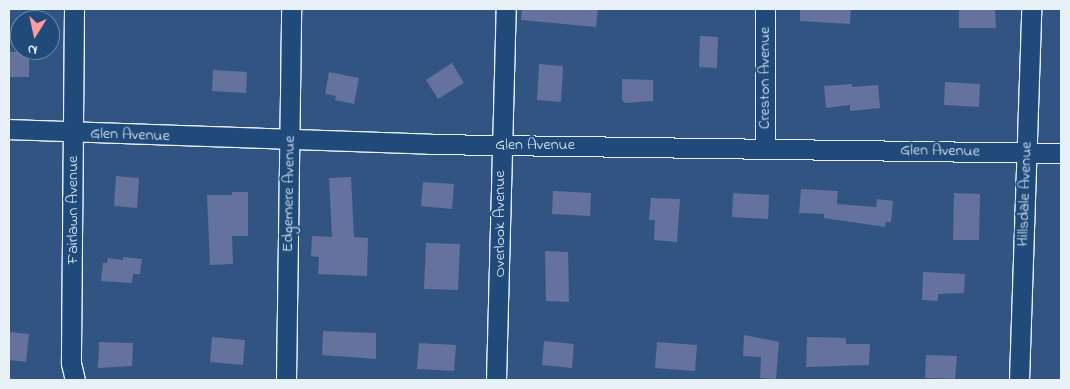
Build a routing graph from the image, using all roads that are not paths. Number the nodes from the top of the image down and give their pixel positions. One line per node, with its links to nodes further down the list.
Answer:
1 (74, 9): 7 (street, Fairlawn Avenue)
2 (292, 9): 8 (street, Edgemere Avenue)
3 (506, 9): 9 (street, Overlook Avenue)
4 (765, 9): 10 (street, Creston Avenue)
5 (1031, 9): 11 (street, Hillsdale Avenue)
6 (9, 129): 7 (street, Glen Avenue)
7 (74, 133): 8 (street, Glen Avenue); 13 (street, Fairlawn Avenue)
8 (289, 140): 9 (street, Glen Avenue); 14 (street, Edgemere Avenue)
9 (500, 145): 10 (street, Glen Avenue); 15 (street, Overlook Avenue)
10 (765, 148): 11 (street, Glen Avenue)
11 (1026, 153): 12 (street, Glen Avenue); 16 (street, Hillsdale Avenue)
12 (1061, 153)
13 (75, 380)
14 (286, 380)
15 (496, 380)
16 (1019, 380)

